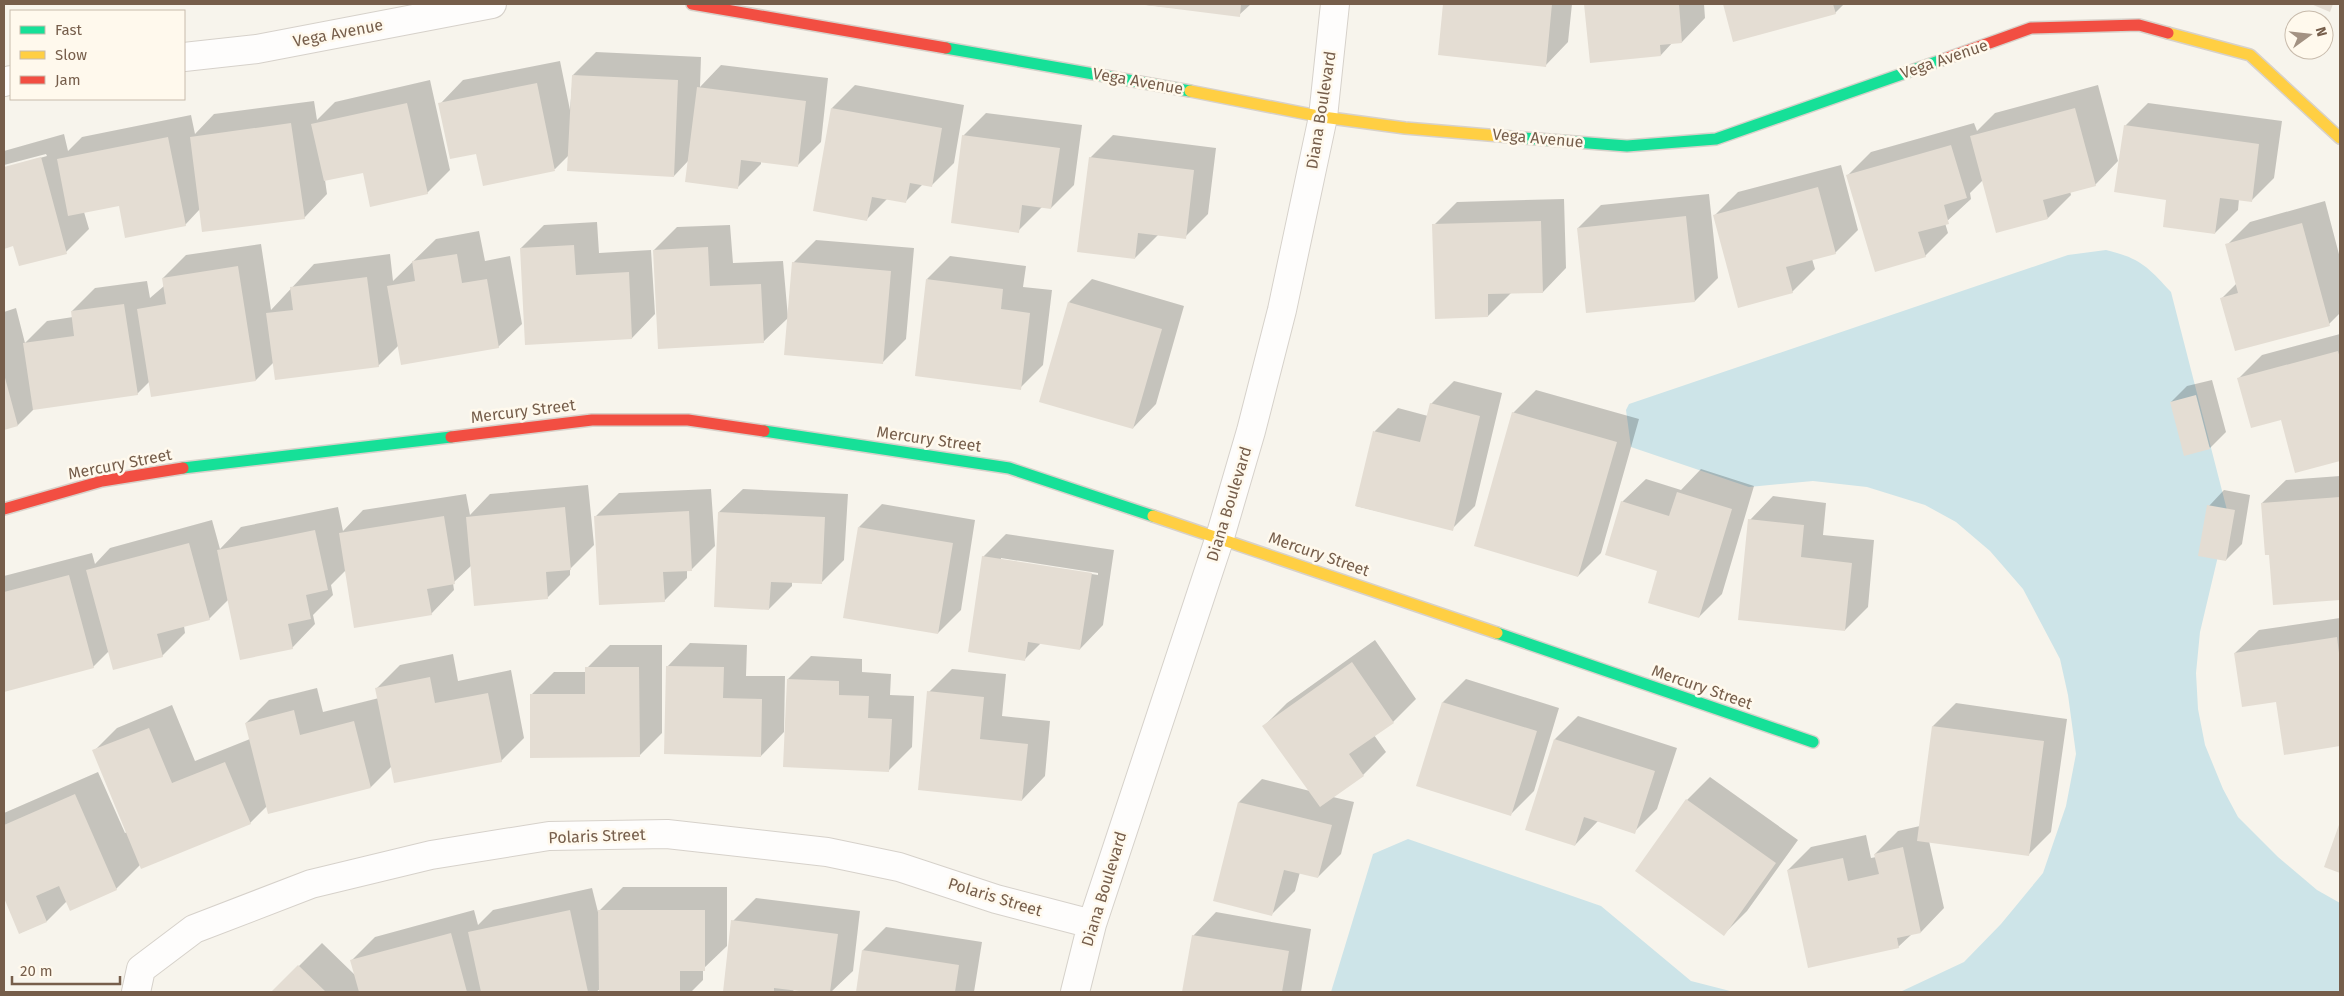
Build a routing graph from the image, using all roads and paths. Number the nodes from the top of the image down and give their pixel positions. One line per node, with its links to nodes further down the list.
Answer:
1 (492, 4): 4 (street, Vega Avenue)
2 (692, 4): 5 (street, Vega Avenue)
3 (1335, 4): 5 (street, Diana Boulevard)
4 (185, 57)
5 (1323, 117): 6 (street, Vega Avenue); 8 (street, Diana Boulevard)
6 (2340, 138)
7 (4, 509): 8 (street, Mercury Street)
8 (1220, 537): 9 (street, Mercury Street); 10 (street, Diana Boulevard)
9 (1813, 742)
10 (1092, 924): 11 (street, Polaris Street); 12 (street, Diana Boulevard)
11 (136, 992)
12 (1075, 992)

